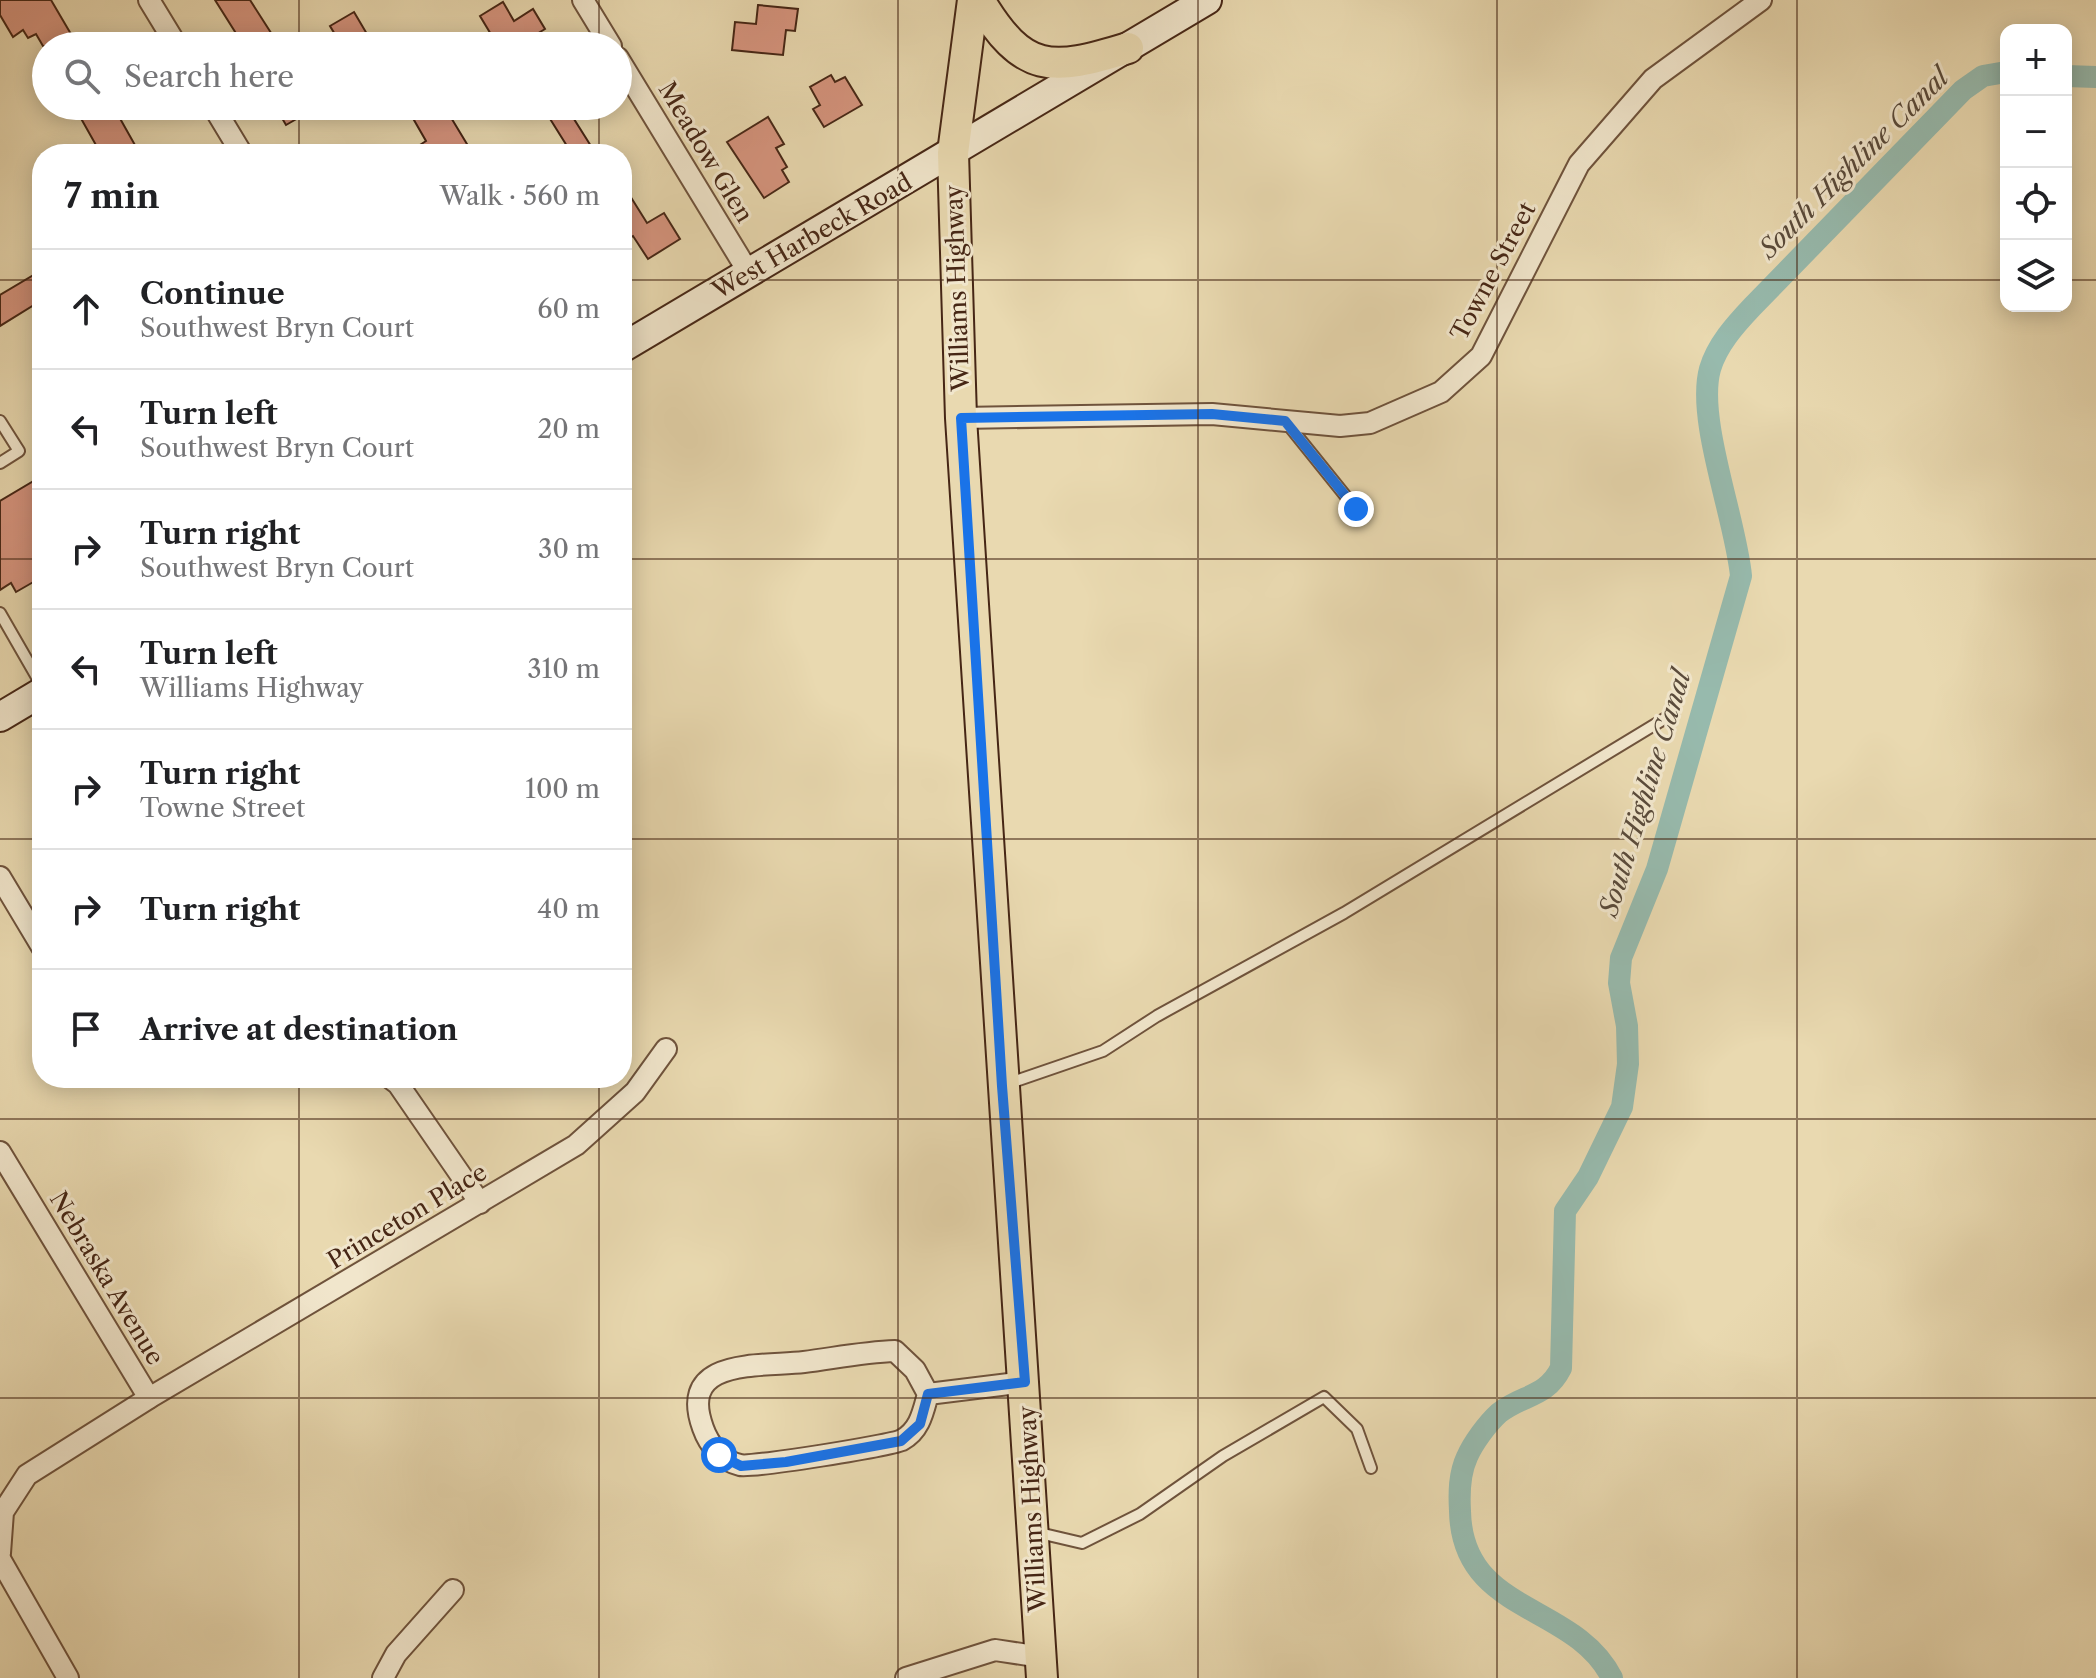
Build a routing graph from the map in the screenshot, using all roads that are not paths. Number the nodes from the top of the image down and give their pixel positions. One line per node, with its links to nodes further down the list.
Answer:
1 (149, 0): 6 (street)
2 (583, 0): 7 (street)
3 (976, 0): 8 (main road); 12 (main road, Williams Highway)
4 (1207, 0): 8 (street, West Harbeck Road)
5 (1761, 0): 17 (street, Towne Street)
6 (168, 32)
7 (602, 32)
8 (1128, 48): 12 (street, West Harbeck Road)
9 (632, 81): 13 (street, Meadow Glen)
10 (221, 120): 11 (street)
11 (236, 144)
12 (953, 153): 13 (street, West Harbeck Road); 15 (main road, Williams Highway)
13 (749, 273): 14 (street, West Harbeck Road)
14 (632, 342)
15 (961, 418): 17 (street, Towne Street); 28 (main road, Williams Highway)
16 (0, 421): 18 (lane)
17 (1285, 421): 19 (lane)
18 (0, 463)
19 (1356, 509)
20 (0, 613): 21 (lane)
21 (32, 669)
22 (32, 698): 24 (street)
23 (1674, 713): 28 (lane)
24 (0, 717)
25 (0, 877): 26 (street)
26 (32, 930)
27 (666, 1049): 31 (street, Princeton Place)
28 (1002, 1086): 32 (main road, Williams Highway)
29 (401, 1088): 31 (street)
30 (0, 1152): 34 (street, Nebraska Avenue)
31 (480, 1203): 34 (street, Princeton Place)
32 (1025, 1382): 33 (street); 36 (main road, Williams Highway)
33 (928, 1394): 33 (street)
34 (149, 1398): 37 (street, Nebraska Avenue)
35 (1371, 1468): 36 (lane)
36 (1033, 1531): 39 (main road, Williams Highway)
37 (0, 1556): 40 (street, Nebraska Avenue)
38 (453, 1590): 41 (street)
39 (1042, 1668): 42 (street)
40 (68, 1678)
41 (383, 1678)
42 (906, 1678)

